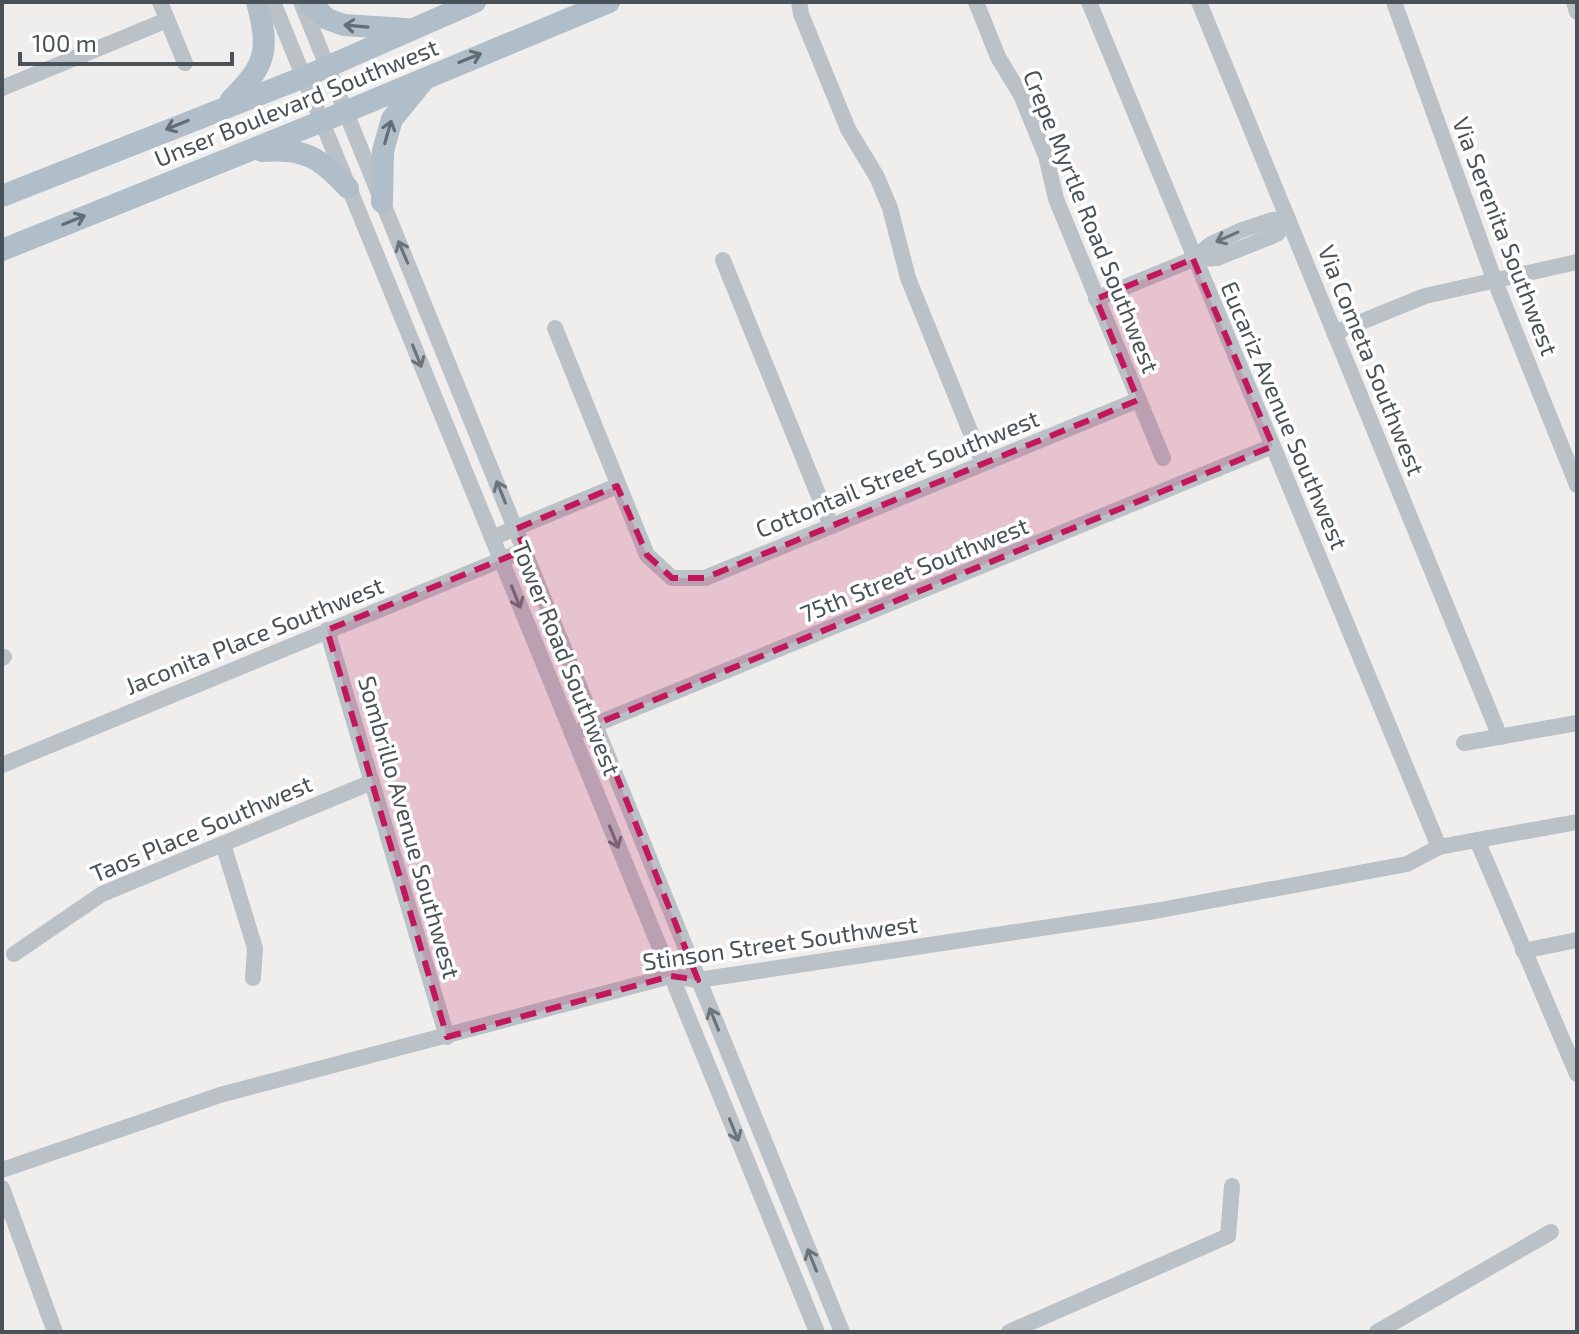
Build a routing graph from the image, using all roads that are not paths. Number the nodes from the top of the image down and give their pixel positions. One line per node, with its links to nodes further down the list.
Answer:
1 (160, 2): 15 (street)
2 (257, 2): 22 (main road)
3 (273, 2): 20 (street, Tower Road Southwest)
4 (301, 2): 18 (street, Tower Road Southwest)
5 (309, 2): 16 (main road, one-way to 5)
6 (475, 2): 16 (main road, Unser Boulevard Southwest)
7 (609, 2): 19 (main road, Unser Boulevard Southwest, one-way to 7)
8 (799, 2): 41 (street)
9 (976, 2): 35 (street, Crepe Myrtle Road Southwest)
10 (1089, 2): 31 (street, Eucariz Avenue Southwest)
11 (1199, 2): 29 (street, Via Cometa Southwest)
12 (1394, 2): 34 (street, Via Serenita Southwest)
13 (1574, 2): 14 (street)
14 (1577, 12)
15 (167, 20): 17 (street); 21 (street)
16 (411, 29): 18 (main road, Unser Boulevard Southwest)
17 (185, 63)
18 (327, 66): 20 (main road, Unser Boulevard Southwest); 23 (street, Tower Road Southwest)
19 (428, 75): 23 (main road, Unser Boulevard Southwest); 28 (main road, one-way to 19)
20 (304, 77): 22 (main road, Unser Boulevard Southwest); 24 (street, Tower Road Southwest)
21 (4, 83)
22 (225, 106): 27 (main road, Unser Boulevard Southwest, one-way to 27)
23 (345, 112): 24 (main road, Unser Boulevard Southwest); 28 (street, Tower Road Southwest)
24 (321, 121): 25 (main road, Unser Boulevard Southwest); 26 (street, Tower Road Southwest)
25 (241, 152): 26 (main road); 30 (main road, Unser Boulevard Southwest, one-way to 25)
26 (348, 188): 46 (street, Tower Road Southwest, one-way to 46)
27 (2, 196)
28 (382, 202): 45 (street, Tower Road Southwest, one-way to 28)
29 (1288, 219): 31 (street); 37 (street, Via Cometa Southwest)
30 (2, 250)
31 (1193, 259): 35 (street); 39 (street, Eucariz Avenue Southwest)
32 (723, 260): 44 (street)
33 (1577, 262): 34 (street)
34 (1494, 279): 37 (street); 42 (street, Via Serenita Southwest)
35 (1096, 299): 38 (street, Crepe Myrtle Road Southwest)
36 (555, 328): 43 (street)
37 (1334, 333): 53 (street, Via Cometa Southwest)
38 (1138, 400): 40 (street, Crepe Myrtle Road Southwest); 41 (street, Cottontail Street Southwest)
39 (1273, 446): 51 (street, 75th Street Southwest); 60 (street, Eucariz Avenue Southwest)
40 (1163, 458)
41 (983, 463): 44 (street, Cottontail Street Southwest)
42 (1577, 485)
43 (617, 486): 44 (street, Cottontail Street Southwest); 45 (street)
44 (831, 526)
45 (516, 529): 46 (street); 47 (street, Tower Road Southwest)
46 (492, 538): 48 (street, Tower Road Southwest)
47 (525, 550): 48 (street, Jaconita Place Southwest); 51 (street, Tower Road Southwest)
48 (500, 560): 49 (street, Jaconita Place Southwest); 52 (street, Tower Road Southwest, one-way to 52)
49 (327, 630): 55 (street, Jaconita Place Southwest); 56 (street, Sombrillo Avenue Southwest)
50 (1577, 723): 53 (street)
51 (596, 724): 52 (street, 75th Street Southwest); 66 (street, Tower Road Southwest)
52 (572, 734): 64 (street, Tower Road Southwest, one-way to 64)
53 (1500, 737): 54 (street)
54 (1464, 743)
55 (2, 765)
56 (372, 782): 59 (street, Taos Place Southwest); 67 (street, Sombrillo Avenue Southwest)
57 (1577, 822): 58 (street, Stinson Street Southwest)
58 (1477, 840): 60 (street, Stinson Street Southwest); 62 (street)
59 (223, 844): 63 (street, Taos Place Southwest); 65 (street)
60 (1439, 847): 66 (street, Stinson Street Southwest)
61 (1577, 940): 62 (street)
62 (1523, 951): 68 (street)
63 (14, 954)
64 (671, 976): 66 (street, Stinson Street Southwest); 67 (street, Stinson Street Southwest); 74 (street, Tower Road Southwest, one-way to 74)
65 (253, 978)
66 (698, 980): 75 (street, Tower Road Southwest, one-way to 66)
67 (447, 1037): 69 (street, Stinson Street Southwest)
68 (1577, 1074)
69 (2, 1170)
70 (1232, 1186): 76 (street)
71 (2, 1188): 73 (street)
72 (1551, 1232): 77 (street)
73 (55, 1332)
74 (817, 1332)
75 (842, 1332)
76 (1009, 1332)
77 (1377, 1332)

